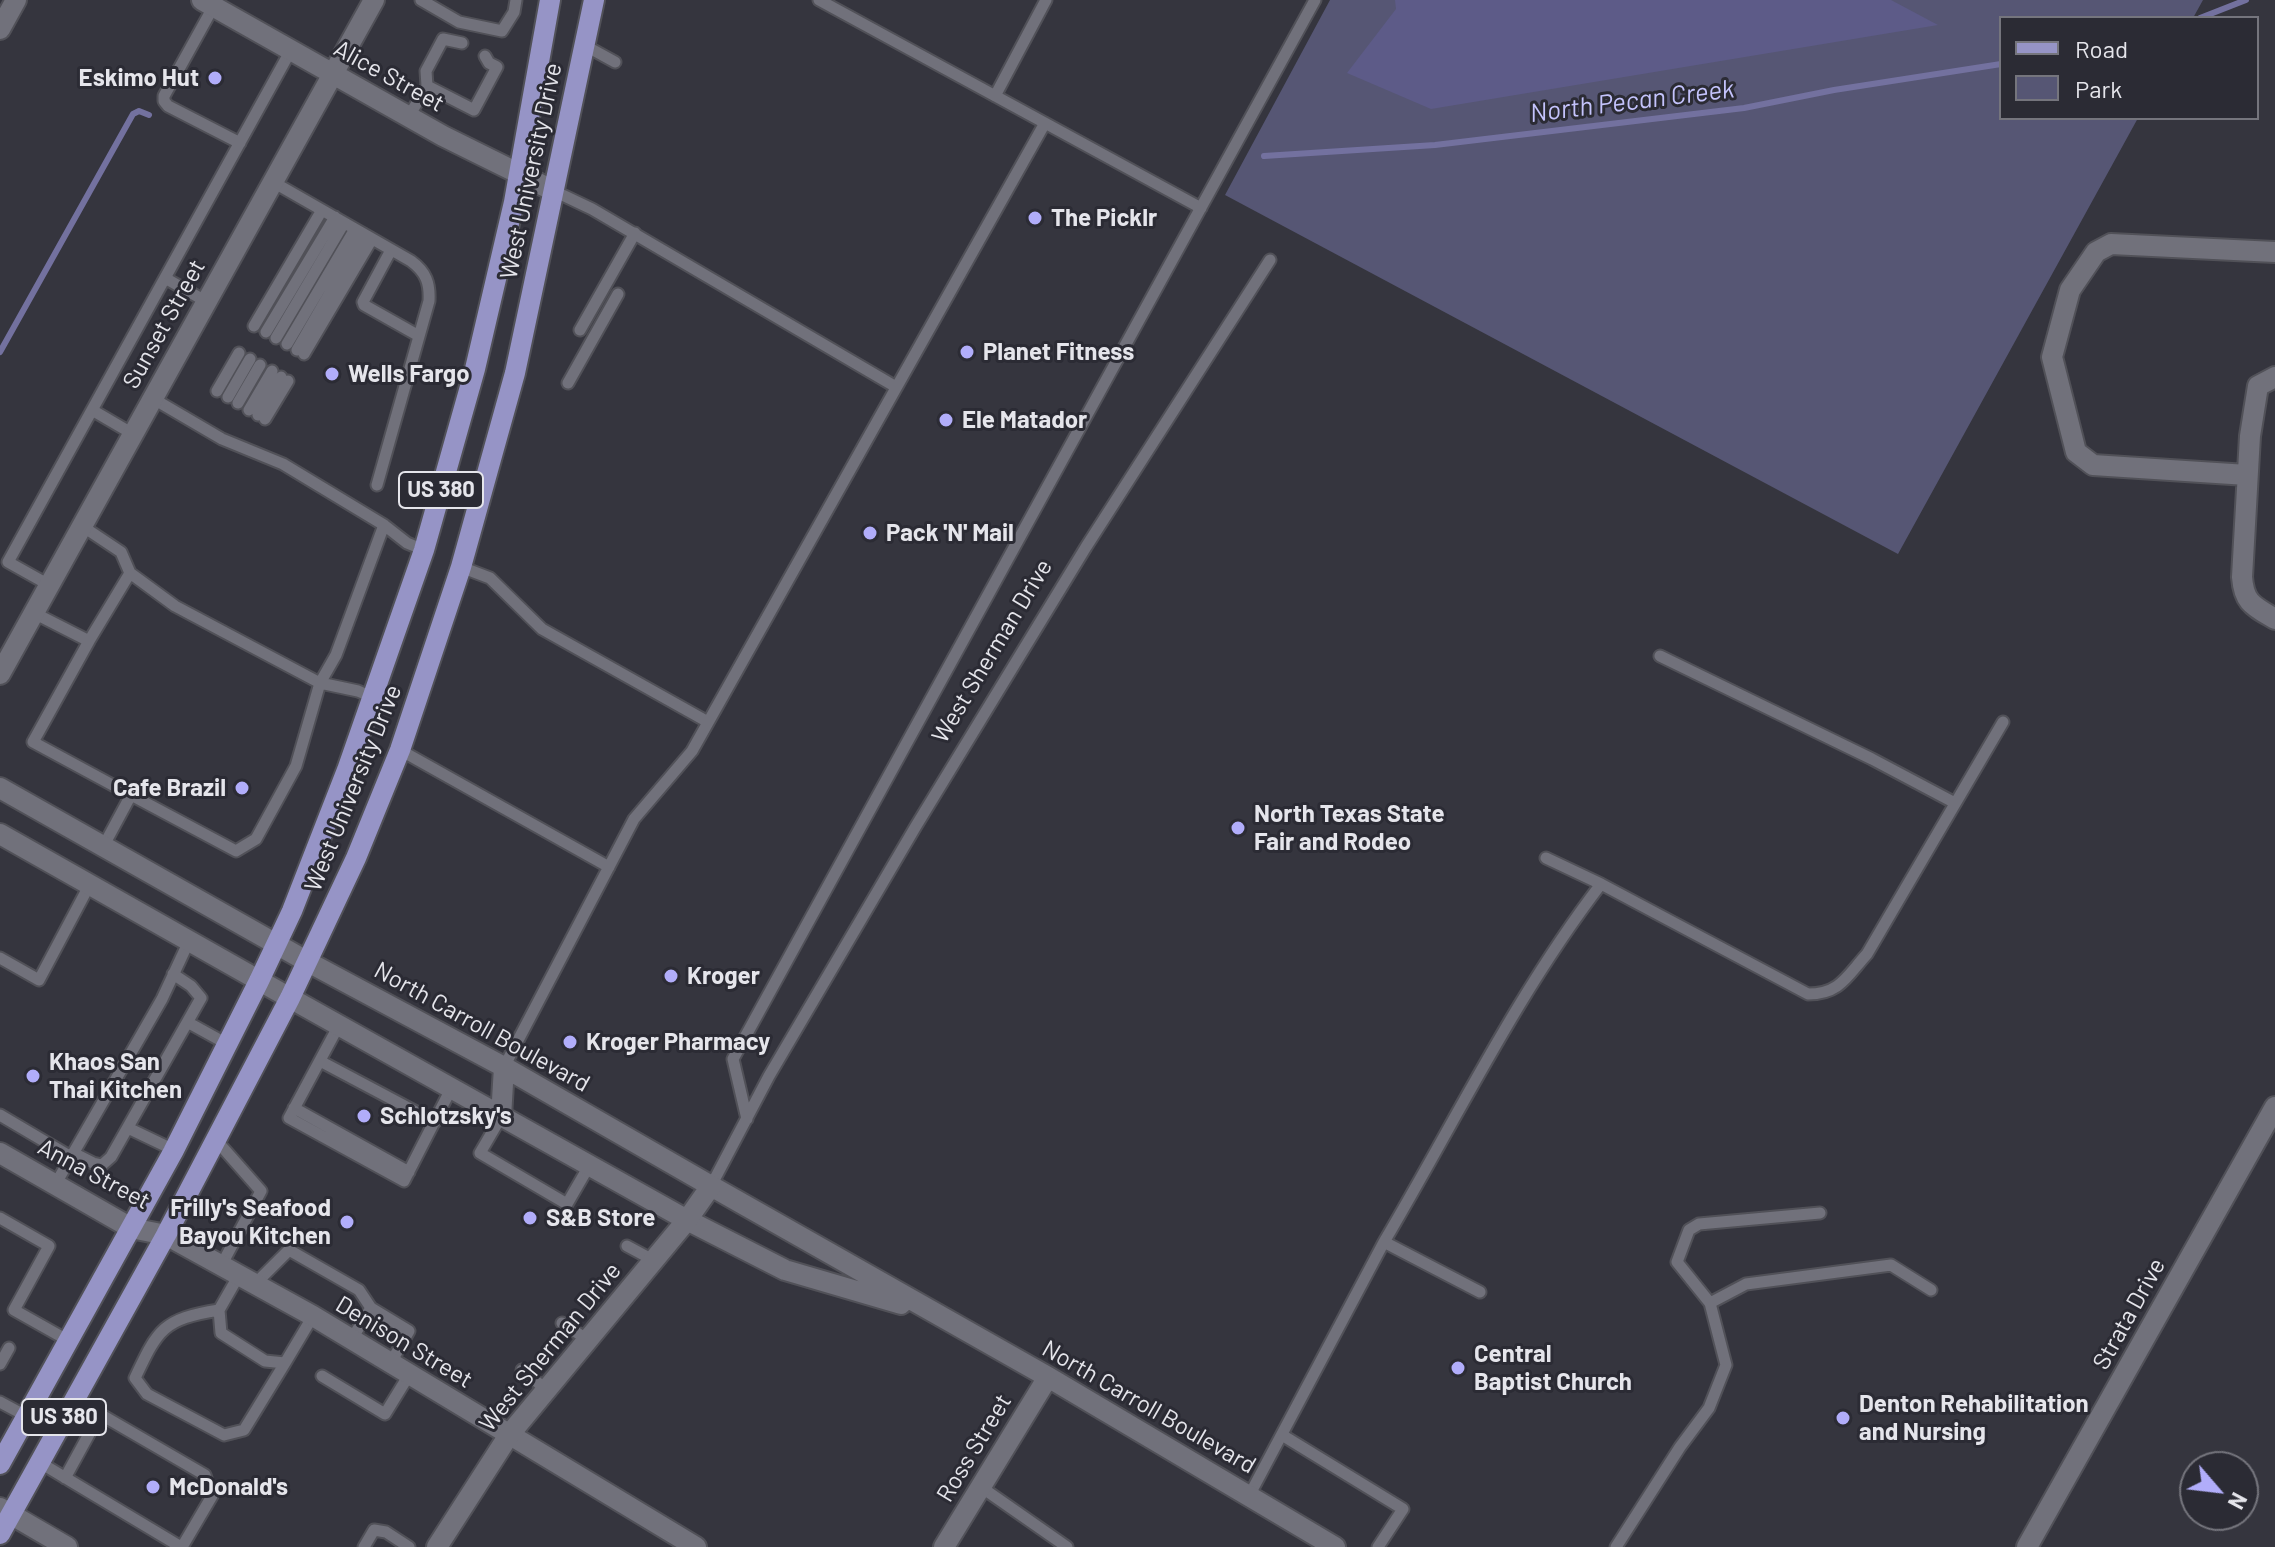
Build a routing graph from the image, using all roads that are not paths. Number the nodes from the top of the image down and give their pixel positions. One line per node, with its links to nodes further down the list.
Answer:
1 (16, 0): 11 (street)
2 (374, 0): 17 (street, Sunset Street)
3 (421, 0): 4 (lane)
4 (516, 0)
5 (550, 0): 23 (main road, West University Drive / US 380)
6 (594, 0): 12 (main road, West University Drive / US 380)
7 (819, 0): 19 (lane)
8 (1046, 0): 19 (lane)
9 (1315, 0): 26 (lane)
10 (211, 2): 14 (street, Alice Street); 22 (lane)
11 (0, 29)
12 (584, 45): 16 (lane); 25 (main road, West University Drive / US 380)
13 (456, 46): 18 (lane)
14 (291, 50): 17 (street, Alice Street); 22 (lane)
15 (485, 62): 18 (lane)
16 (615, 62)
17 (333, 74): 20 (street, Alice Street); 24 (street, Sunset Street)
18 (427, 86): 20 (lane)
19 (995, 96): 21 (lane)
20 (409, 116): 23 (street, Alice Street)
21 (1045, 123): 26 (lane); 42 (lane)
22 (240, 143): 33 (lane)
23 (517, 173): 25 (street, Alice Street); 53 (main road, West University Drive / US 380)
24 (273, 182): 27 (lane); 35 (street, Sunset Street)
25 (554, 191): 29 (lane); 54 (main road, West University Drive / US 380)
26 (1201, 208): 92 (lane)
27 (322, 210): 28 (lane); 36 (lane)
28 (354, 228): 28 (lane); 30 (lane); 38 (lane)
29 (635, 233): 37 (lane); 42 (lane)
30 (391, 250): 39 (lane); 39 (lane)
31 (2275, 252): 49 (street)
32 (1270, 260): 92 (lane, West Sherman Drive)
33 (165, 278): 35 (lane); 46 (lane)
34 (618, 294): 41 (lane)
35 (207, 302): 44 (street, Sunset Street)
36 (254, 326)
37 (580, 330)
38 (271, 335)
39 (419, 336): 50 (lane)
40 (2275, 377): 49 (street)
41 (568, 383)
42 (896, 387): 64 (lane)
43 (217, 391): 45 (lane)
44 (152, 398): 48 (street, Sunset Street); 51 (lane)
45 (233, 400)
46 (92, 410): 48 (lane); 56 (lane)
47 (258, 415): 47 (lane)
48 (133, 434): 52 (street, Sunset Street)
49 (2247, 475): 58 (street)
50 (377, 485)
51 (384, 525): 53 (lane); 62 (lane)
52 (82, 526): 55 (lane); 56 (street, Sunset Street)
53 (424, 550): 63 (main road, West University Drive / US 380)
54 (461, 567): 64 (lane); 66 (main road, West University Drive / US 380)
55 (130, 573): 59 (lane); 62 (lane)
56 (49, 585): 57 (street, Sunset Street)
57 (34, 613): 59 (lane); 61 (street, Sunset Street)
58 (2275, 619)
59 (89, 641): 68 (lane)
60 (1660, 656): 69 (lane)
61 (0, 674)
62 (320, 683): 63 (lane); 68 (lane)
63 (374, 698): 77 (main road, West University Drive / US 380)
64 (708, 722): 73 (lane)
65 (2003, 722): 69 (lane)
66 (400, 750): 73 (lane); 79 (main road, West University Drive / US 380)
67 (0, 788): 71 (street, North Carroll Boulevard)
68 (131, 795): 71 (lane)
69 (1955, 803): 75 (lane)
70 (0, 834): 74 (street, North Carroll Boulevard)
71 (103, 847): 77 (street, North Carroll Boulevard)
72 (1546, 858): 75 (lane)
73 (609, 867): 87 (lane)
74 (90, 884): 76 (street, North Carroll Boulevard); 78 (lane)
75 (1601, 884): 107 (lane)
76 (189, 941): 80 (lane); 81 (street, North Carroll Boulevard)
77 (276, 944): 79 (street, North Carroll Boulevard); 81 (main road, West University Drive / US 380)
78 (0, 958)
79 (308, 962): 82 (main road, West University Drive / US 380); 87 (street, North Carroll Boulevard)
80 (173, 974): 83 (lane); 98 (lane)
81 (259, 981): 82 (street, North Carroll Boulevard); 85 (main road, West University Drive / US 380)
82 (290, 998): 84 (street, North Carroll Boulevard); 95 (main road, West University Drive / US 380)
83 (189, 1023): 85 (lane); 94 (lane)
84 (339, 1025): 86 (lane); 88 (street, North Carroll Boulevard)
85 (227, 1044): 96 (main road, West University Drive / US 380)
86 (320, 1061): 93 (lane); 93 (lane)
87 (504, 1067): 91 (street); 101 (street, North Carroll Boulevard)
88 (451, 1089): 91 (street, North Carroll Boulevard); 93 (lane)
89 (2275, 1107): 157 (street, Strata Drive)
90 (0, 1115): 98 (lane)
91 (501, 1117): 99 (street, North Carroll Boulevard); 99 (lane)
92 (747, 1119): 101 (lane, West Sherman Drive)
93 (435, 1122)
94 (128, 1128): 96 (lane); 98 (lane)
95 (216, 1140): 106 (main road, West University Drive / US 380); 110 (lane)
96 (174, 1150): 105 (main road, West University Drive / US 380)
97 (0, 1153): 100 (street, Anna Street)
98 (72, 1155): 100 (lane)
99 (589, 1166): 104 (street, North Carroll Boulevard)
100 (55, 1185): 105 (street, Anna Street)
101 (711, 1186): 104 (street, West Sherman Drive); 118 (street, North Carroll Boulevard)
102 (1820, 1213): 113 (lane)
103 (0, 1218): 115 (lane)
104 (687, 1220): 109 (street, West Sherman Drive); 118 (street, North Carroll Boulevard)
105 (131, 1228): 106 (street, Anna Street); 123 (main road, West University Drive / US 380)
106 (166, 1235): 110 (street, Denison Street); 133 (main road, West University Drive / US 380)
107 (1384, 1242): 112 (lane); 138 (lane)
108 (627, 1246): 109 (lane)
109 (653, 1260): 122 (street, West Sherman Drive)
110 (238, 1275): 114 (lane); 116 (lane); 119 (street, Denison Street)
111 (1931, 1290): 113 (lane)
112 (1480, 1292)
113 (1710, 1303): 156 (lane)
114 (371, 1308): 121 (lane); 127 (lane)
115 (14, 1310): 117 (lane); 123 (lane)
116 (219, 1310): 125 (lane); 125 (lane)
117 (0, 1314)
118 (936, 1315): 131 (street, North Carroll Boulevard)
119 (313, 1316): 121 (street, Denison Street); 125 (lane)
120 (562, 1323): 122 (lane)
121 (351, 1340): 127 (street, Denison Street)
122 (588, 1340): 132 (street, West Sherman Drive)
123 (69, 1341): 136 (main road, West University Drive / US 380)
124 (9, 1348): 126 (lane)
125 (285, 1363)
126 (0, 1364)
127 (390, 1364): 129 (street, Denison Street)
128 (522, 1370): 132 (lane)
129 (409, 1375): 130 (lane); 137 (street, Denison Street)
130 (322, 1376)
131 (1048, 1377): 142 (street, Ross Street); 143 (street, North Carroll Boulevard)
132 (547, 1390): 137 (street, West Sherman Drive)
133 (74, 1399): 135 (lane); 139 (main road, West University Drive / US 380)
134 (0, 1402): 136 (lane)
135 (100, 1414): 141 (lane); 147 (lane)
136 (26, 1416): 140 (main road, West University Drive / US 380)
137 (509, 1435): 150 (street, West Sherman Drive); 151 (street, Denison Street)
138 (1282, 1435): 143 (lane); 155 (lane)
139 (39, 1462): 141 (lane); 144 (main road, West University Drive / US 380)
140 (0, 1464)
141 (65, 1478): 147 (lane)
142 (981, 1487): 152 (street, Ross Street); 153 (lane)
143 (1249, 1496): 154 (street, North Carroll Boulevard)
144 (5, 1511): 145 (main road, West University Drive / US 380); 146 (street)
145 (0, 1534)
146 (67, 1547)
147 (182, 1547)
148 (364, 1547): 149 (lane)
149 (409, 1547)
150 (437, 1547)
151 (696, 1547)
152 (944, 1547)
153 (1067, 1547)
154 (1335, 1547)
155 (1378, 1547)
156 (1616, 1547)
157 (2027, 1547)

